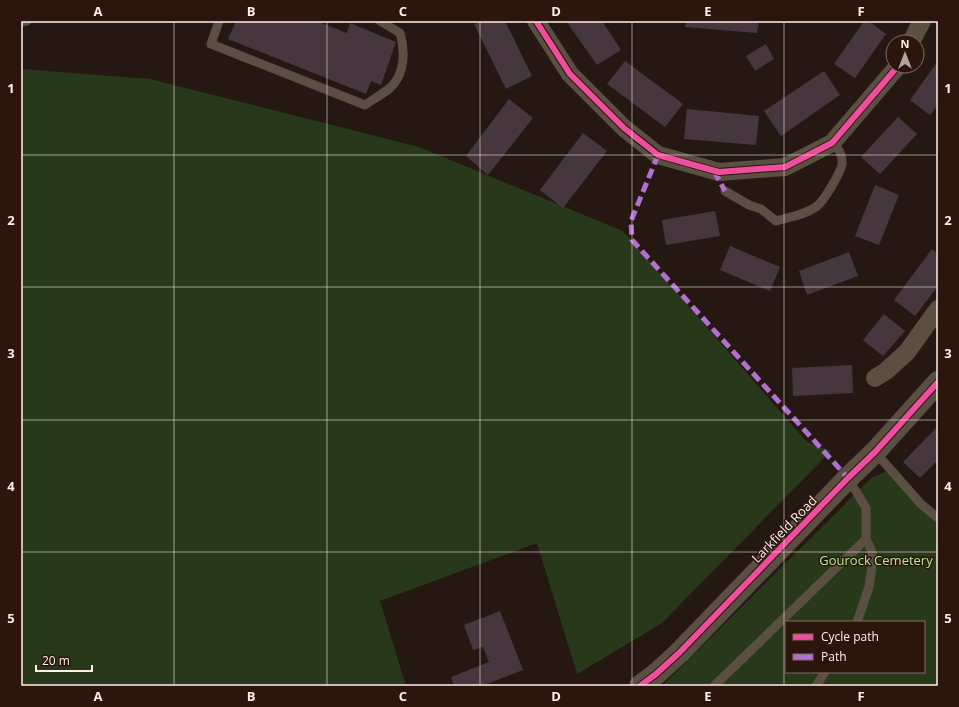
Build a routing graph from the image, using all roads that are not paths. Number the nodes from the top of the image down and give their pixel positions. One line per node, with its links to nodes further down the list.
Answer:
1 (27, 21): 6 (lane)
2 (219, 21): 3 (lane)
3 (380, 21)
4 (536, 21): 9 (street)
5 (922, 21): 7 (street)
6 (21, 22)
7 (915, 34)
8 (891, 74): 9 (street)
9 (832, 143): 10 (lane)
10 (725, 191)
11 (938, 309): 12 (street)
12 (875, 378)
13 (938, 382): 14 (street, Larkfield Road)
14 (875, 452): 15 (street, Larkfield Road); 16 (lane)
15 (848, 478): 17 (lane); 20 (street, Larkfield Road)
16 (938, 518)
17 (866, 539): 18 (lane); 21 (lane)
18 (857, 621)
19 (824, 673): 22 (lane)
20 (640, 686)
21 (714, 686)
22 (816, 686)

